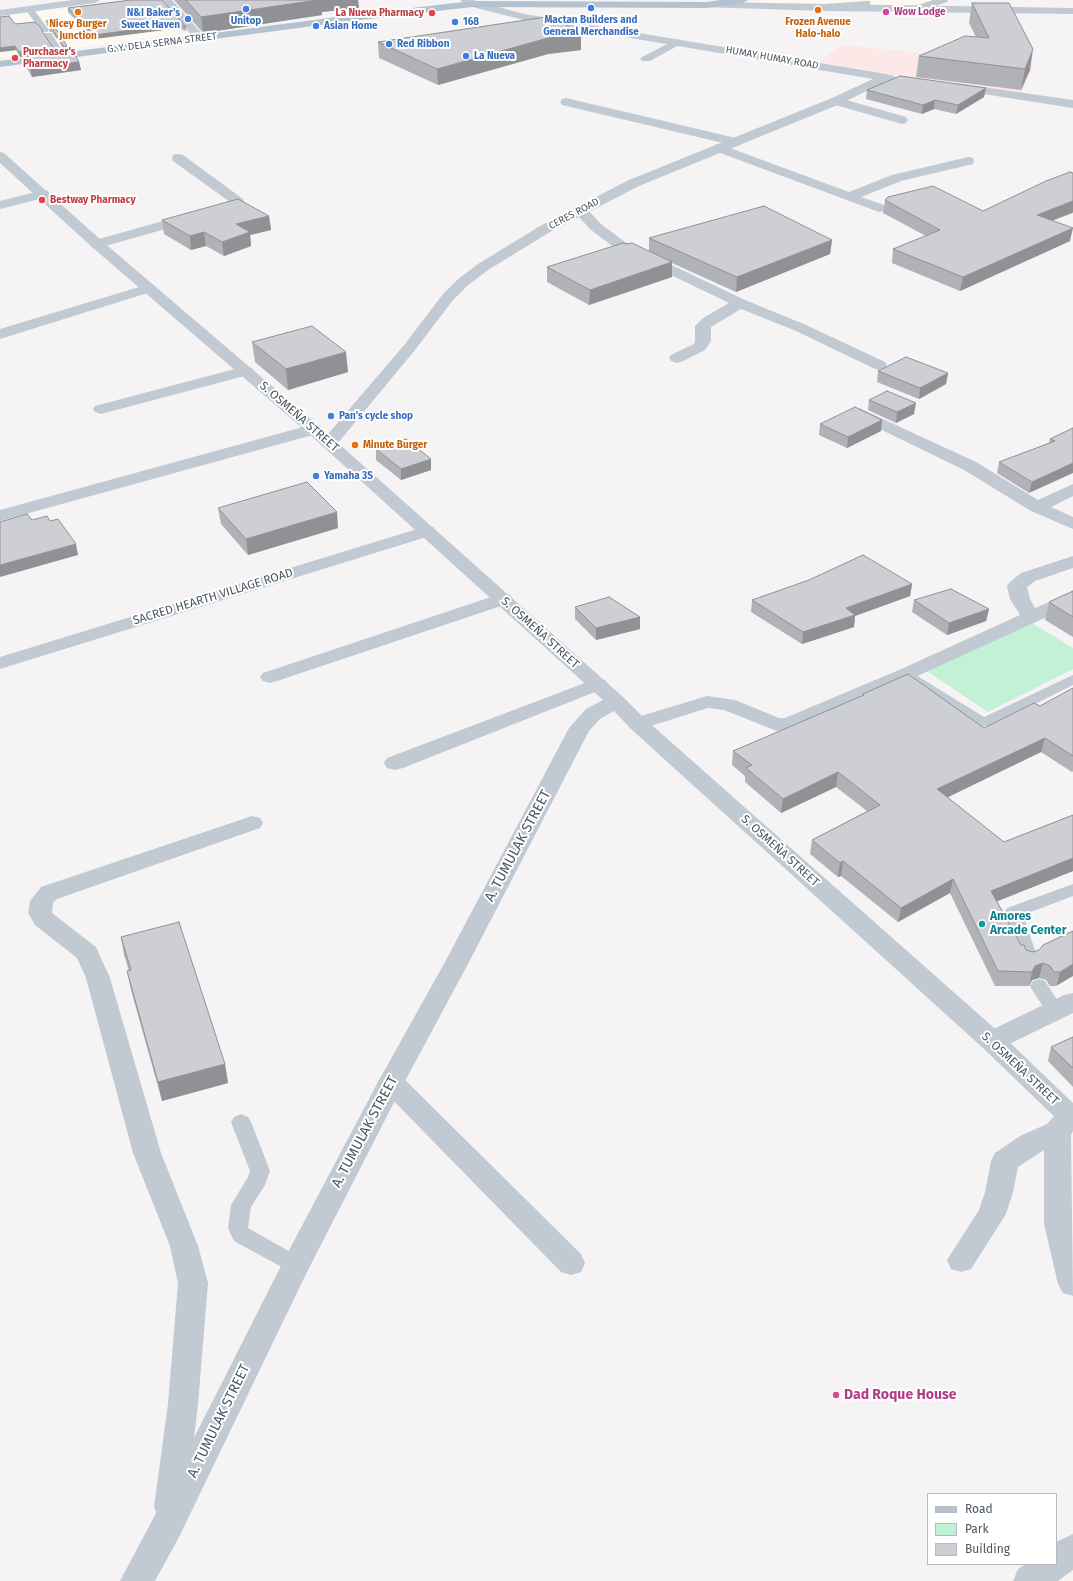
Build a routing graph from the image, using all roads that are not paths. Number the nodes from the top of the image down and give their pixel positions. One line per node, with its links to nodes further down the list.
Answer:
1 (95, 0): 11 (street)
2 (166, 0): 18 (street)
3 (743, 0): 9 (main road, G. Y. DELA SERNA STREET)
4 (817, 0): 10 (lane)
5 (943, 0): 13 (street)
6 (864, 1): 10 (lane); 12 (lane)
7 (468, 2): 8 (main road, G. Y. DELA SERNA STREET); 16 (street, HUMAY HUMAY ROAD); 18 (main road, G. Y. DELA SERNA STREET)
8 (628, 3): 9 (main road, G. Y. DELA SERNA STREET)
9 (707, 5): 10 (street)
10 (826, 7): 12 (street)
11 (30, 9): 15 (street); 20 (lane)
12 (877, 9): 13 (street)
13 (916, 9): 14 (street)
14 (1073, 11)
15 (0, 13)
16 (536, 19): 17 (lane); 19 (street, HUMAY HUMAY ROAD)
17 (526, 25)
18 (200, 38): 20 (main road, G. Y. DELA SERNA STREET)
19 (677, 42): 21 (street); 23 (street, HUMAY HUMAY ROAD)
20 (62, 56): 22 (main road, G. Y. DELA SERNA STREET)
21 (646, 59)
22 (0, 64)
23 (886, 77): 24 (street, HUMAY HUMAY ROAD); 26 (street, CERES ROAD)
24 (901, 80)
25 (941, 85): 28 (street)
26 (836, 101): 29 (street); 30 (street, CERES ROAD)
27 (566, 102): 30 (street)
28 (1073, 104)
29 (902, 120)
30 (736, 142): 31 (street, CERES ROAD)
31 (719, 148): 36 (street); 39 (street, CERES ROAD)
32 (0, 156): 35 (street, S. OSMEÑA STREET)
33 (178, 158): 40 (street)
34 (968, 161): 36 (street)
35 (43, 194): 37 (street); 40 (street, S. OSMEÑA STREET)
36 (849, 197): 38 (street)
37 (0, 205)
38 (879, 208)
39 (580, 210): 42 (street); 51 (street, CERES ROAD)
40 (97, 244): 41 (street, S. OSMEÑA STREET)
41 (144, 284): 43 (street); 44 (street); 47 (street, S. OSMEÑA STREET)
42 (740, 304): 45 (street); 46 (street)
43 (25, 312)
44 (0, 334)
45 (677, 358)
46 (878, 365)
47 (246, 371): 48 (street); 50 (street, S. OSMEÑA STREET)
48 (101, 409)
49 (859, 413): 53 (street)
50 (314, 429): 51 (street, S. OSMEÑA STREET); 54 (street)
51 (329, 444): 56 (street, S. OSMEÑA STREET)
52 (1073, 490): 53 (street)
53 (1037, 507): 55 (street)
54 (0, 516)
55 (1073, 524)
56 (427, 531): 59 (street, S. OSMEÑA STREET); 61 (street, SACRED HEARTH VILLAGE ROAD)
57 (1073, 562): 60 (street)
58 (1073, 598): 60 (street)
59 (503, 599): 63 (street); 65 (street, S. OSMEÑA STREET)
60 (1031, 616): 62 (street)
61 (0, 663)
62 (906, 674): 64 (lane); 66 (street)
63 (270, 677)
64 (1073, 679)
65 (607, 693): 66 (street, S. OSMEÑA STREET); 67 (street); 74 (street, A. TUMULAK STREET)
66 (638, 724): 73 (street, S. OSMEÑA STREET)
67 (395, 763)
68 (252, 823): 81 (street)
69 (1073, 890): 70 (lane)
70 (1029, 959)
71 (1039, 986): 72 (lane)
72 (1064, 1007): 73 (street)
73 (992, 1041): 76 (street, S. OSMEÑA STREET)
74 (391, 1082): 78 (street); 79 (street, A. TUMULAK STREET)
75 (241, 1122): 79 (lane)
76 (1067, 1122): 77 (street); 80 (street)
77 (961, 1260)
78 (571, 1263)
79 (296, 1264): 81 (street, A. TUMULAK STREET)
80 (1073, 1284)
81 (167, 1526): 85 (street, A. TUMULAK STREET)
82 (1073, 1550): 83 (street)
83 (1057, 1562)
84 (1052, 1565): 86 (street)
85 (137, 1581)
86 (1030, 1581)

